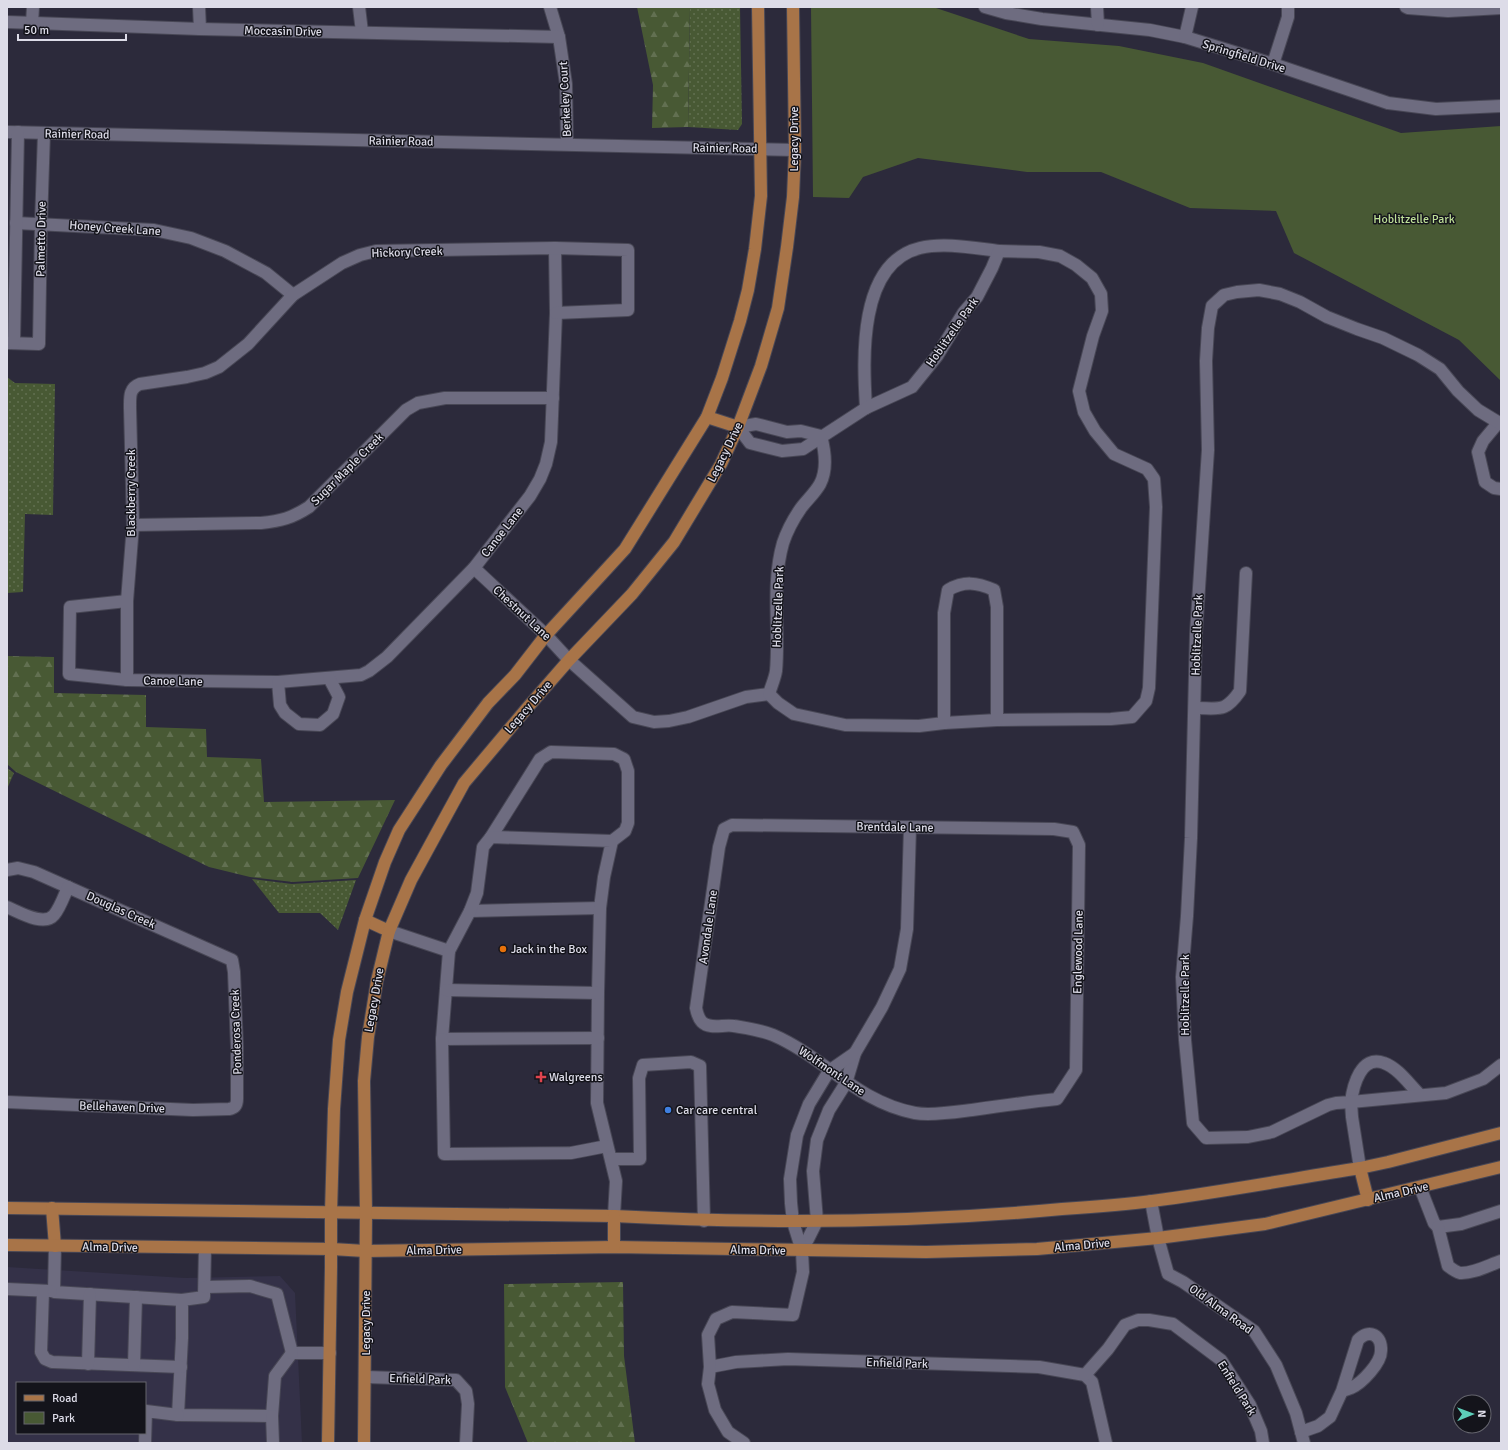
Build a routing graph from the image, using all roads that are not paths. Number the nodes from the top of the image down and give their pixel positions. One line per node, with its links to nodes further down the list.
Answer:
1 (33, 7): 15 (street)
2 (199, 7): 17 (street)
3 (359, 7): 18 (street)
4 (550, 7): 19 (street, Berkeley Court)
5 (758, 7): 26 (main road)
6 (793, 7): 27 (main road, Legacy Drive)
7 (985, 7): 13 (street, Springfield Drive)
8 (1097, 7): 16 (street)
9 (1192, 7): 20 (street)
10 (1288, 7): 21 (street)
11 (1406, 7): 12 (street)
12 (1501, 8)
13 (1006, 10): 16 (street, Springfield Drive)
14 (7, 22): 15 (street, Moccasin Drive)
15 (32, 23): 17 (street, Moccasin Drive)
16 (1098, 25): 20 (street, Springfield Drive)
17 (200, 29): 18 (street, Moccasin Drive)
18 (362, 32): 19 (street, Moccasin Drive)
19 (559, 37): 25 (street, Berkeley Court)
20 (1185, 37): 21 (street, Springfield Drive)
21 (1273, 64): 22 (street, Springfield Drive)
22 (1501, 106)
23 (13, 132): 24 (street, Rainier Road); 28 (street, Palmetto Drive)
24 (44, 133): 25 (street, Rainier Road); 29 (street, Palmetto Drive)
25 (567, 144): 26 (street, Rainier Road)
26 (760, 148): 27 (street, Rainier Road); 38 (main road)
27 (795, 150): 40 (main road, Legacy Drive)
28 (16, 223): 29 (street, Honey Creek Lane); 34 (street, Palmetto Drive)
29 (41, 224): 32 (street, Honey Creek Lane); 34 (street, Palmetto Drive)
30 (555, 248): 32 (street, Hickory Creek); 33 (street, Canoe Lane); 33 (street, Hickory Creek)
31 (998, 251): 37 (street, Hoblitzelle Park); 37 (street); 54 (street)
32 (293, 295): 35 (street, Hickory Creek)
33 (556, 313): 36 (street, Canoe Lane)
34 (10, 343)
35 (134, 386): 43 (street, Blackberry Creek)
36 (553, 398): 43 (street, Sugar Maple Creek); 44 (street, Canoe Lane)
37 (866, 408): 41 (street, Hoblitzelle Park)
38 (706, 417): 40 (main road); 47 (main road)
39 (1499, 423): 42 (street, Hoblitzelle Park); 53 (street, Hoblitzelle Park)
40 (738, 427): 41 (street); 41 (street, Hoblitzelle Park); 48 (main road, Legacy Drive)
41 (822, 436): 52 (street, Hoblitzelle Park)
42 (1501, 489)
43 (133, 525): 46 (street, Blackberry Creek)
44 (474, 568): 47 (street, Chestnut Lane); 49 (street, Canoe Lane)
45 (1246, 574): 53 (street)
46 (127, 601): 50 (street, Blackberry Creek); 50 (street, Canoe Lane)
47 (546, 635): 48 (street, Chestnut Lane); 66 (main road)
48 (569, 660): 52 (street); 67 (main road, Legacy Drive)
49 (329, 678): 51 (street, Canoe Lane); 51 (street)
50 (126, 680): 51 (street, Canoe Lane)
51 (278, 682)
52 (769, 694): 55 (street)
53 (1195, 708): 82 (street, Hoblitzelle Park)
54 (997, 720): 55 (street); 55 (street)
55 (944, 723)
56 (910, 828): 57 (street, Brentdale Lane); 58 (street, Brentdale Lane); 75 (street)
57 (724, 830): 72 (street, Avondale Lane)
58 (1066, 831): 78 (street, Englewood Lane)
59 (491, 837): 60 (street); 60 (street); 65 (street)
60 (612, 842): 64 (street)
61 (7, 870): 62 (street, Douglas Creek)
62 (68, 887): 63 (street); 69 (street, Douglas Creek)
63 (7, 907)
64 (600, 908): 65 (street); 71 (street)
65 (470, 911): 68 (street)
66 (365, 920): 67 (main road); 95 (main road)
67 (389, 931): 68 (street); 96 (main road, Legacy Drive)
68 (449, 951): 70 (street)
69 (232, 960): 83 (street, Ponderosa Creek)
70 (446, 990): 71 (street); 74 (street)
71 (598, 993): 73 (street)
72 (702, 1023): 77 (street, Wolfmont Lane)
73 (598, 1038): 74 (street); 85 (street)
74 (442, 1039): 85 (street)
75 (855, 1053): 77 (street); 79 (street)
76 (1501, 1065): 80 (street, Hoblitzelle Park)
77 (829, 1071): 79 (street, Wolfmont Lane); 100 (street)
78 (1071, 1078): 79 (street, Wolfmont Lane)
79 (846, 1083): 99 (street)
80 (1419, 1094): 82 (street, Hoblitzelle Park); 82 (street)
81 (7, 1102): 83 (street, Bellehaven Drive)
82 (1351, 1102): 88 (street)
83 (237, 1105)
84 (1501, 1133): 88 (main road)
85 (608, 1146): 86 (street)
86 (611, 1159): 97 (street); 98 (street)
87 (1501, 1167): 89 (main road, Alma Drive)
88 (1360, 1168): 90 (main road); 91 (main road)
89 (1420, 1187): 90 (main road, Alma Drive); 101 (street)
90 (1368, 1200): 102 (main road, Alma Drive)
91 (1151, 1201): 99 (main road); 102 (street, Old Alma Road)
92 (7, 1208): 93 (main road)
93 (52, 1208): 95 (main road); 104 (main road)
94 (1501, 1211): 101 (street)
95 (331, 1212): 96 (main road); 107 (main road)
96 (366, 1213): 97 (main road); 108 (main road, Legacy Drive)
97 (614, 1216): 98 (main road); 105 (main road)
98 (704, 1220): 100 (main road)
99 (817, 1221): 100 (main road); 109 (street)
100 (793, 1222): 109 (street)
101 (1438, 1227): 110 (street)
102 (1158, 1238): 109 (main road, Alma Drive); 129 (street, Old Alma Road)
103 (7, 1245): 104 (main road, Alma Drive)
104 (55, 1246): 106 (main road, Alma Drive); 113 (street)
105 (614, 1247): 108 (main road, Alma Drive); 109 (main road, Alma Drive)
106 (205, 1248): 107 (main road, Alma Drive); 111 (street)
107 (332, 1249): 108 (main road, Alma Drive); 118 (main road)
108 (366, 1251): 124 (main road, Legacy Drive)
109 (802, 1251): 122 (street)
110 (1501, 1261)
111 (205, 1287): 116 (street); 117 (street)
112 (7, 1289): 113 (street)
113 (49, 1291): 114 (street); 119 (street)
114 (90, 1294): 115 (street); 119 (street)
115 (136, 1297): 116 (street); 120 (street)
116 (182, 1300): 121 (street)
117 (292, 1353): 118 (street); 128 (street)
118 (330, 1353): 131 (main road)
119 (88, 1364): 120 (street)
120 (134, 1365): 121 (street)
121 (180, 1367): 127 (street)
122 (710, 1367): 123 (street, Enfield Park); 134 (street)
123 (1085, 1375): 135 (street); 136 (street, Enfield Park)
124 (366, 1377): 132 (main road, Legacy Drive); 133 (street, Enfield Park)
125 (1342, 1390): 129 (street)
126 (146, 1411): 127 (street)
127 (178, 1415): 128 (street)
128 (272, 1416): 130 (street)
129 (1302, 1438)
130 (273, 1443)
131 (328, 1443)
132 (364, 1443)
133 (466, 1443)
134 (744, 1443)
135 (1106, 1443)
136 (1263, 1443)

